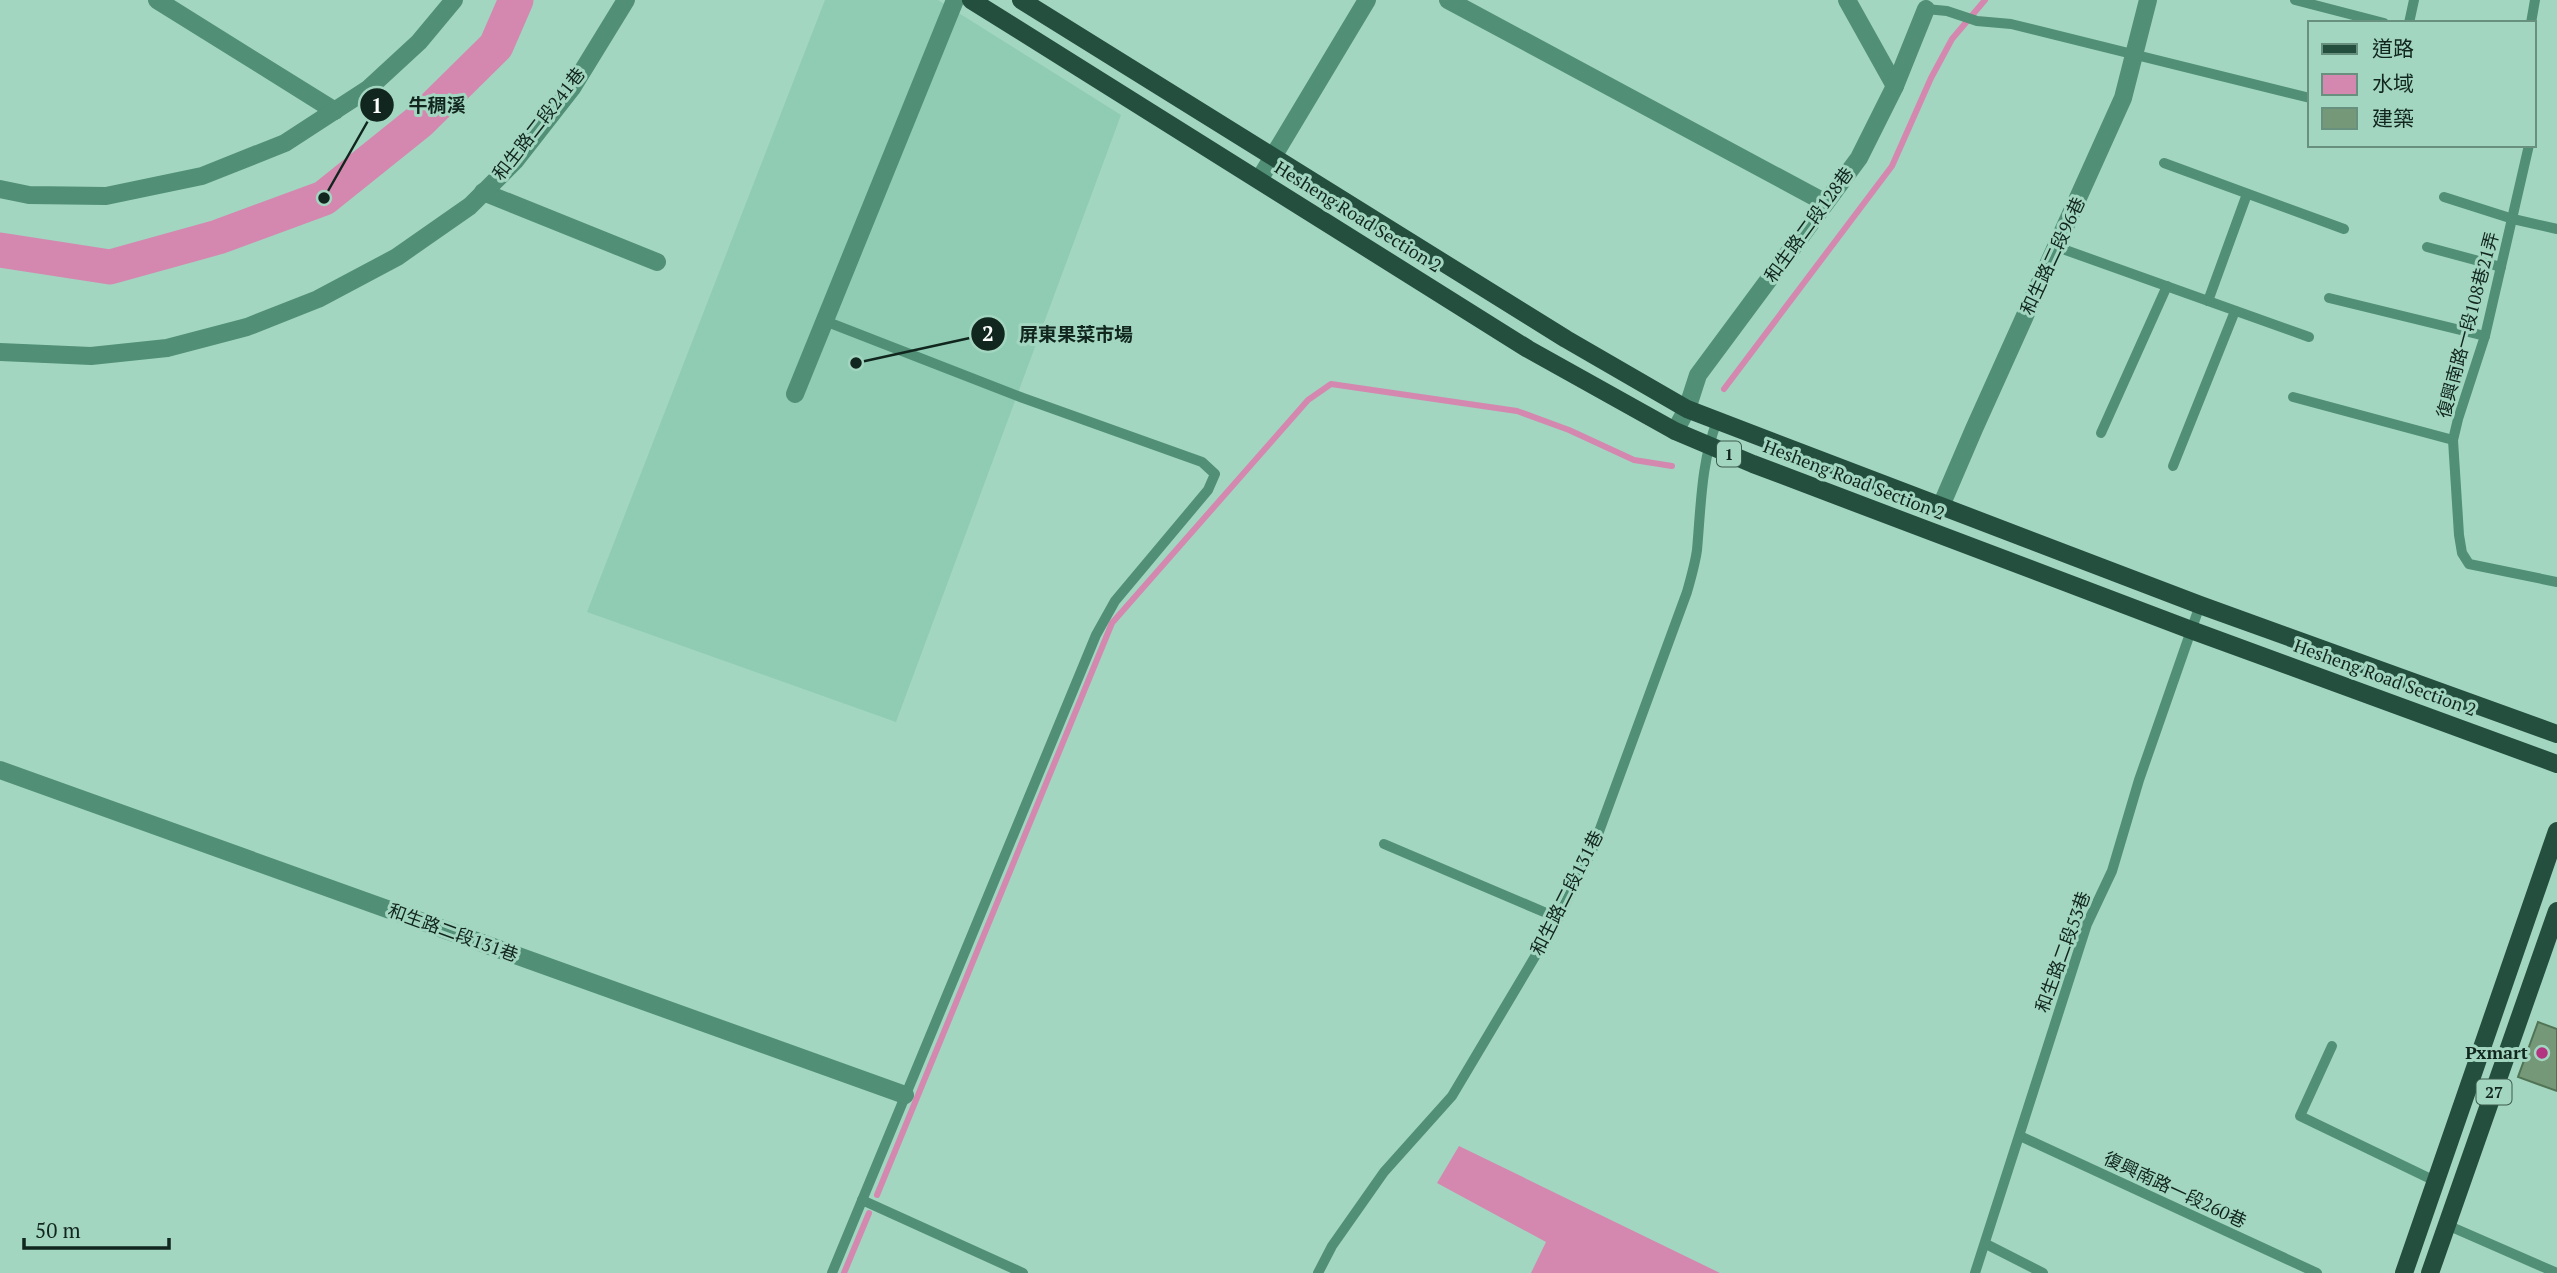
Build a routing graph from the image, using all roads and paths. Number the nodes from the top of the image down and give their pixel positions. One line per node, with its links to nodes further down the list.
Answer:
1 (157, 0): 21 (street)
2 (454, 0): 21 (street)
3 (626, 0): 27 (street, 和生路二段241巷)
4 (955, 0): 42 (street)
5 (971, 0): 25 (main road, Hesheng Road Section 2 / 1)
6 (1021, 0): 23 (main road, Hesheng Road Section 2 / 1)
7 (1367, 0): 23 (street)
8 (1448, 0): 30 (street)
9 (1847, 0): 19 (street)
10 (2148, 0): 18 (street, 和生路二段96巷)
11 (2295, 0): 15 (lane)
12 (2414, 0): 16 (lane)
13 (2535, 0): 17 (lane)
14 (1926, 9): 18 (lane); 19 (street, 和生路二段128巷)
15 (2376, 21)
16 (2409, 21)
17 (2531, 21)
18 (2134, 56): 20 (lane); 34 (street, 和生路二段96巷)
19 (1895, 86): 30 (street, 和生路二段128巷)
20 (2308, 98)
21 (335, 111): 26 (street)
22 (2529, 147): 31 (lane, 復興南路一段108巷21弄)
23 (1272, 157): 25 (street); 48 (main road, Hesheng Road Section 2 / 1)
24 (2164, 163): 28 (lane)
25 (1259, 180): 50 (main road, Hesheng Road Section 2 / 1)
26 (0, 189)
27 (484, 192): 36 (street); 45 (street, 和生路二段241巷)
28 (2247, 194): 32 (lane); 40 (lane)
29 (2444, 197): 31 (lane)
30 (1824, 202): 48 (street, 和生路二段128巷)
31 (2512, 219): 33 (lane); 37 (lane, 復興南路一段108巷21弄)
32 (2344, 229)
33 (2557, 229)
34 (2057, 247): 38 (lane); 55 (street, 和生路二段96巷)
35 (2427, 247): 37 (lane)
36 (657, 262)
37 (2501, 267): 43 (lane, 復興南路一段108巷21弄)
38 (2166, 286): 40 (lane); 51 (lane)
39 (2329, 298): 43 (lane)
40 (2208, 301): 41 (lane)
41 (2235, 311): 44 (lane); 54 (lane)
42 (825, 321): 46 (street); 69 (lane)
43 (2485, 336): 52 (lane, 復興南路一段108巷21弄)
44 (2309, 337)
45 (0, 352)
46 (795, 394)
47 (2293, 397): 52 (lane)
48 (1687, 409): 49 (main road, Hesheng Road Section 2 / 1); 50 (street, 和生路二段128巷)
49 (1717, 421): 53 (lane, 和生路二段131巷); 55 (main road, Hesheng Road Section 2 / 1)
50 (1675, 431): 53 (main road, Hesheng Road Section 2 / 1)
51 (2101, 433)
52 (2453, 440): 56 (lane, 復興南路一段108巷21弄)
53 (1708, 444): 58 (main road, Hesheng Road Section 2 / 1); 65 (lane, 和生路二段131巷)
54 (2173, 466)
55 (1941, 506): 57 (main road, Hesheng Road Section 2 / 1)
56 (2557, 582)
57 (2200, 605): 58 (lane, 和生路二段53巷); 59 (main road, Hesheng Road Section 2 / 1)
58 (2191, 630): 60 (main road, Hesheng Road Section 2 / 1); 70 (lane, 和生路二段53巷)
59 (2557, 734)
60 (2557, 764)
61 (0, 770): 69 (street, 和生路二段131巷)
62 (2557, 831): 67 (main road, 27)
63 (1384, 844): 65 (lane)
64 (2557, 911): 68 (main road, 27)
65 (1558, 918): 77 (lane, 和生路二段131巷)
66 (2332, 1046): 71 (lane)
67 (2480, 1050): 68 (main road); 71 (main road, 27)
68 (2505, 1059): 73 (main road, 27)
69 (905, 1095): 72 (lane)
70 (2020, 1136): 74 (lane, 和生路二段53巷); 80 (lane, 復興南路一段260巷)
71 (2435, 1181): 81 (main road, 27)
72 (862, 1200): 75 (lane); 76 (lane)
73 (2447, 1225): 82 (main road, 27); 83 (lane)
74 (1986, 1244): 78 (lane, 和生路二段53巷); 79 (lane)
75 (832, 1273)
76 (1023, 1273)
77 (1318, 1273)
78 (1975, 1273)
79 (2043, 1273)
80 (2316, 1273)
81 (2404, 1273)
82 (2430, 1273)
83 (2557, 1273)

